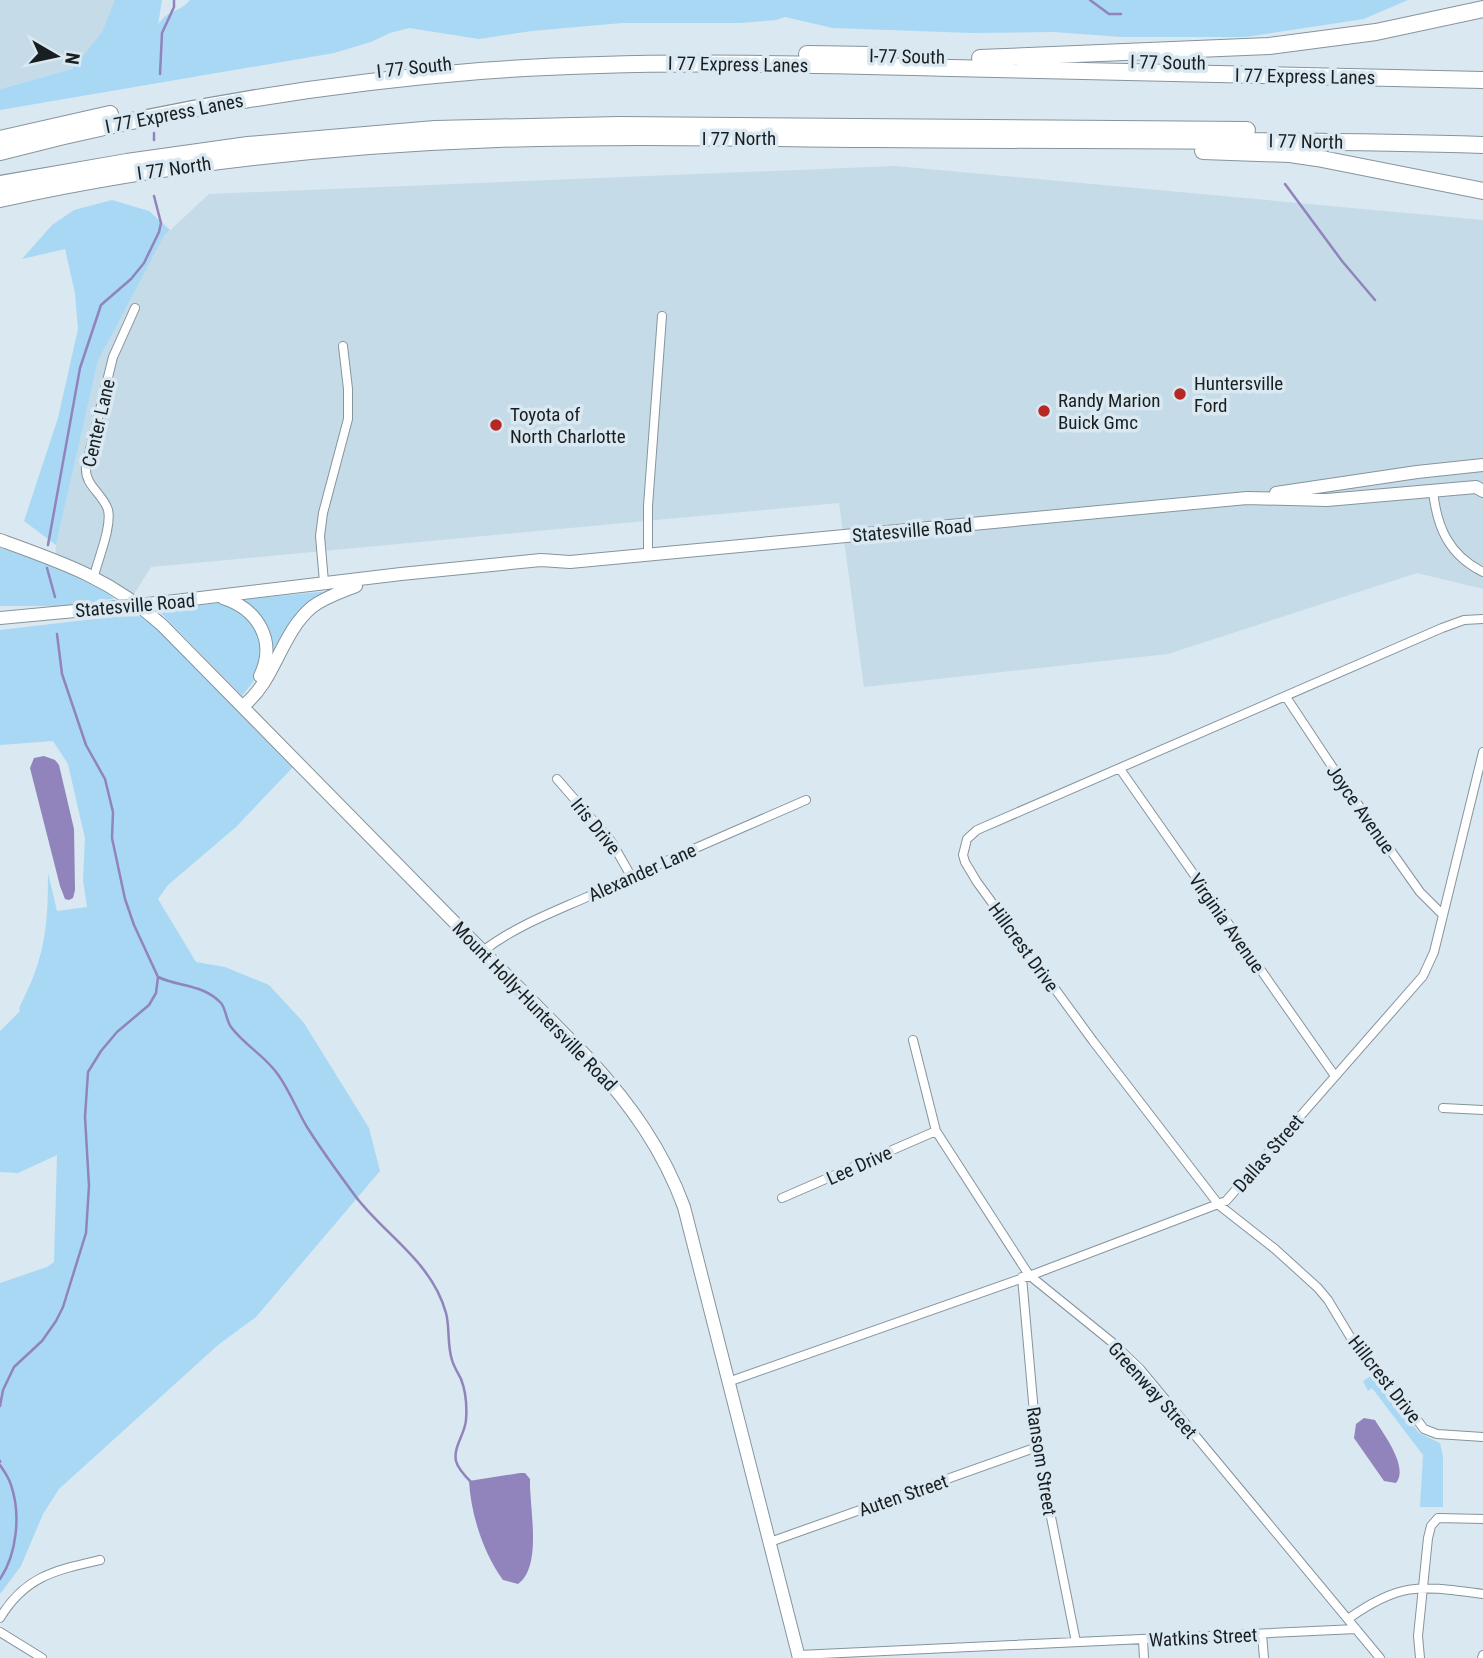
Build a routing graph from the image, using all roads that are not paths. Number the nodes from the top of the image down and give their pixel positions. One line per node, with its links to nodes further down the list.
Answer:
1 (1483, 9): 3 (highway)
2 (835, 54): 3 (highway, I-77 South); 7 (highway, I 77 South)
3 (980, 58): 4 (highway, I 77 South)
4 (1483, 69)
5 (1483, 80): 10 (highway, I 77 Express Lanes)
6 (1483, 134): 11 (highway, I 77 Express Lanes)
7 (0, 139)
8 (1079, 141): 9 (highway, I 77 North); 12 (highway); 13 (highway, I 77 North)
9 (1483, 145)
10 (0, 152)
11 (0, 184)
12 (1483, 191)
13 (0, 199)
14 (135, 307): 26 (street, Center Lane)
15 (662, 316): 23 (street)
16 (344, 346): 27 (street)
17 (1483, 465): 21 (main road, Statesville Road)
18 (1483, 473): 19 (main road)
19 (1479, 489): 20 (main road, Statesville Road)
20 (1433, 491): 21 (main road, Statesville Road); 25 (street)
21 (1255, 498): 23 (main road, Statesville Road)
22 (0, 540): 26 (main road, Mount Holly-Huntersville Road)
23 (648, 555): 24 (main road, Statesville Road)
24 (570, 562): 27 (main road, Statesville Road); 28 (main road, Statesville Road)
25 (1483, 572)
26 (94, 576): 36 (main road, Mount Holly-Huntersville Road)
27 (324, 582): 29 (main road, Statesville Road)
28 (356, 586): 29 (main road, Statesville Road); 36 (main road)
29 (270, 591): 30 (main road, Statesville Road)
30 (220, 597): 32 (main road, Statesville Road, bridge); 36 (main road)
31 (0, 610): 32 (main road)
32 (49, 613): 33 (main road, Statesville Road)
33 (0, 618)
34 (1483, 619): 35 (street, Hillcrest Drive)
35 (1286, 697): 38 (street, Hillcrest Drive); 42 (street, Joyce Avenue)
36 (243, 706): 43 (main road, Mount Holly-Huntersville Road)
37 (1483, 752): 42 (street, Dallas Street)
38 (1120, 769): 45 (street, Virginia Avenue); 50 (street, Hillcrest Drive)
39 (557, 779): 41 (street, Iris Drive)
40 (806, 800): 41 (street, Alexander Lane)
41 (631, 876): 43 (street, Alexander Lane)
42 (1443, 915): 45 (street, Dallas Street)
43 (483, 951): 52 (main road, Mount Holly-Huntersville Road)
44 (913, 1040): 48 (street, Greenway Street)
45 (1335, 1076): 50 (street, Dallas Street)
46 (1443, 1108): 47 (street)
47 (1483, 1110)
48 (936, 1131): 49 (street, Lee Drive); 51 (street, Greenway Street)
49 (782, 1198)
50 (1219, 1205): 51 (street, Dallas Street); 53 (street, Hillcrest Drive)
51 (1026, 1276): 52 (street, Dallas Street); 54 (street, Ransom Street); 61 (street, Greenway Street)
52 (728, 1382): 56 (main road, Mount Holly-Huntersville Road)
53 (1483, 1437)
54 (1037, 1447): 56 (street, Auten Street); 66 (street, Ransom Street)
55 (1483, 1519): 58 (street)
56 (769, 1542): 67 (main road, Mount Holly-Huntersville Road)
57 (100, 1560): 60 (street)
58 (1423, 1587): 59 (street); 61 (street); 72 (street)
59 (1483, 1594)
60 (0, 1618)
61 (1348, 1619): 62 (street, Greenway Street)
62 (1356, 1629): 64 (street, Watkins Street); 71 (street, Greenway Street)
63 (0, 1632): 68 (street)
64 (1262, 1634): 65 (street, Watkins Street); 70 (street)
65 (1143, 1640): 66 (street, Watkins Street); 69 (street)
66 (1076, 1642): 67 (street, Watkins Street)
67 (799, 1657)
68 (42, 1658)
69 (1144, 1658)
70 (1264, 1658)
71 (1380, 1658)
72 (1420, 1658)

